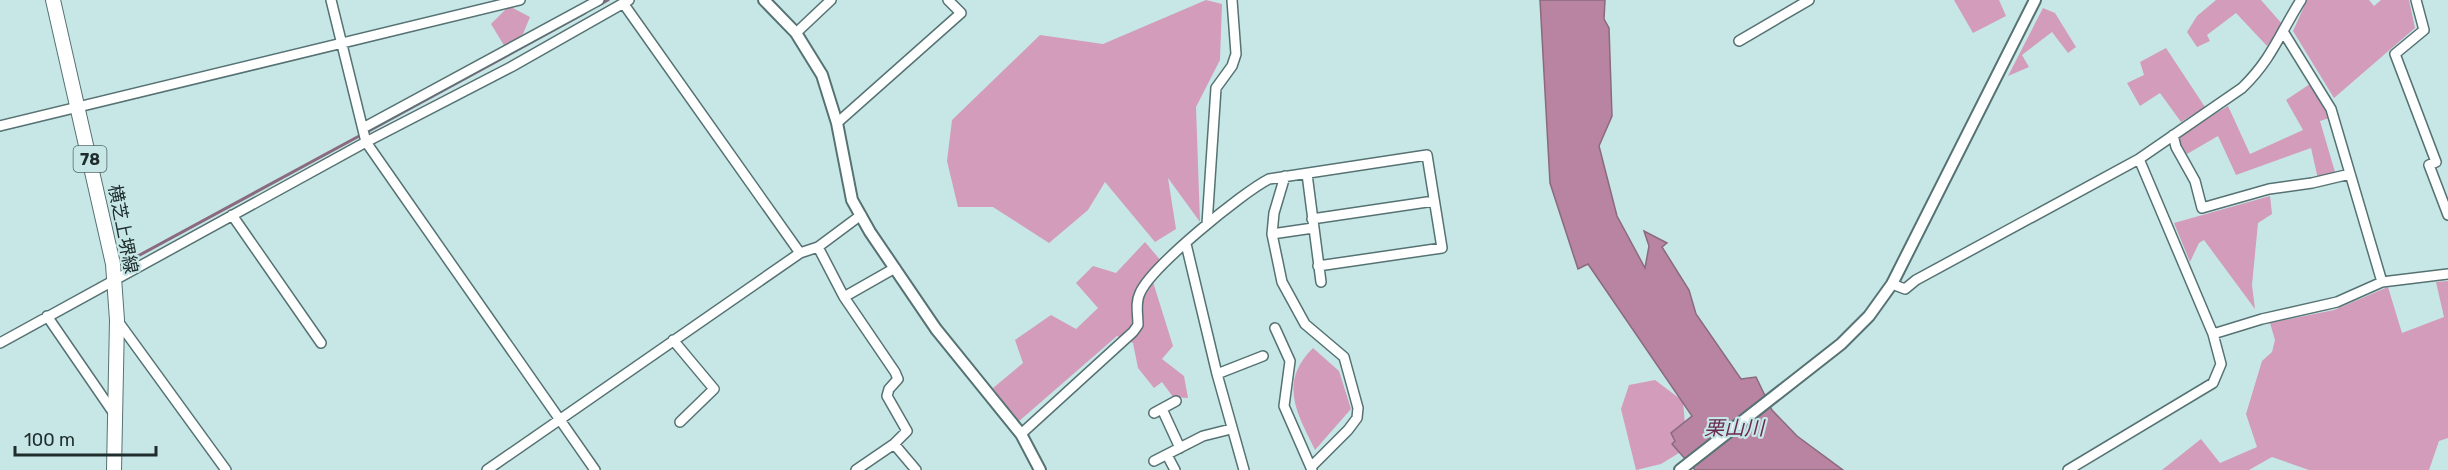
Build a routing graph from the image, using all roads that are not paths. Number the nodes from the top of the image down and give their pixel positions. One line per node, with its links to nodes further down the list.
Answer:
1 (52, 0): 18 (main road, 横芝上堺線 / 78)
2 (331, 0): 17 (street)
3 (520, 0): 17 (street)
4 (599, 0): 21 (street)
5 (764, 0): 14 (street)
6 (831, 0): 14 (street)
7 (948, 0): 19 (street)
8 (1232, 0): 33 (street)
9 (1809, 0): 16 (street)
10 (2035, 0): 44 (street)
11 (2301, 0): 15 (street)
12 (2416, 0): 31 (street)
13 (626, 1): 23 (street); 37 (street)
14 (796, 33): 19 (street)
15 (2284, 33): 22 (street); 26 (street)
16 (1738, 40)
17 (340, 42): 18 (street); 21 (street)
18 (78, 107): 20 (street); 41 (main road, 横芝上堺線 / 78)
19 (837, 123): 30 (street)
20 (0, 126)
21 (363, 129): 23 (street)
22 (2173, 135): 24 (street); 26 (street)
23 (366, 142): 29 (street); 57 (street)
24 (2139, 159): 44 (street); 49 (street)
25 (1306, 174): 27 (street); 28 (street); 32 (street)
26 (2350, 174): 43 (street)
27 (1286, 176): 33 (street); 34 (street)
28 (1434, 201): 32 (street); 38 (street)
29 (232, 215): 41 (street); 52 (street)
30 (861, 215): 36 (street); 39 (street)
31 (2448, 215)
32 (1312, 223): 34 (street); 38 (street)
33 (1207, 224): 35 (street)
34 (1272, 234): 65 (street)
35 (1186, 244): 54 (street); 60 (street)
36 (818, 247): 37 (street); 45 (street)
37 (800, 253): 50 (street)
38 (1318, 266): 42 (street)
39 (895, 268): 45 (street); 60 (street)
40 (2448, 274): 43 (street)
41 (115, 279): 46 (street); 47 (main road, 横芝上堺線 / 78)
42 (1320, 282)
43 (2382, 282): 49 (street)
44 (1892, 284): 75 (street)
45 (844, 297): 61 (street)
46 (47, 316): 51 (street); 56 (street)
47 (117, 320): 56 (main road, 横芝上堺線 / 78); 67 (street)
48 (1275, 328): 65 (street)
49 (2213, 334): 76 (street)
50 (673, 340): 57 (street); 58 (street)
51 (0, 343)
52 (321, 343)
53 (1263, 356): 54 (street)
54 (1217, 374): 59 (street)
55 (1176, 401): 62 (street)
56 (115, 415): 66 (main road, 横芝上堺線 / 78)
57 (559, 419): 68 (street); 69 (street)
58 (680, 422)
59 (1231, 429): 62 (street); 74 (street)
60 (1021, 434): 72 (street)
61 (894, 444): 70 (street); 71 (street)
62 (1180, 448): 63 (street)
63 (1167, 454): 64 (street); 73 (street)
64 (1154, 461)
65 (1312, 468)
66 (114, 470)
67 (226, 470)
68 (487, 470)
69 (595, 470)
70 (856, 470)
71 (916, 470)
72 (1040, 470)
73 (1175, 470)
74 (1244, 470)
75 (1680, 470)
76 (2068, 470)

